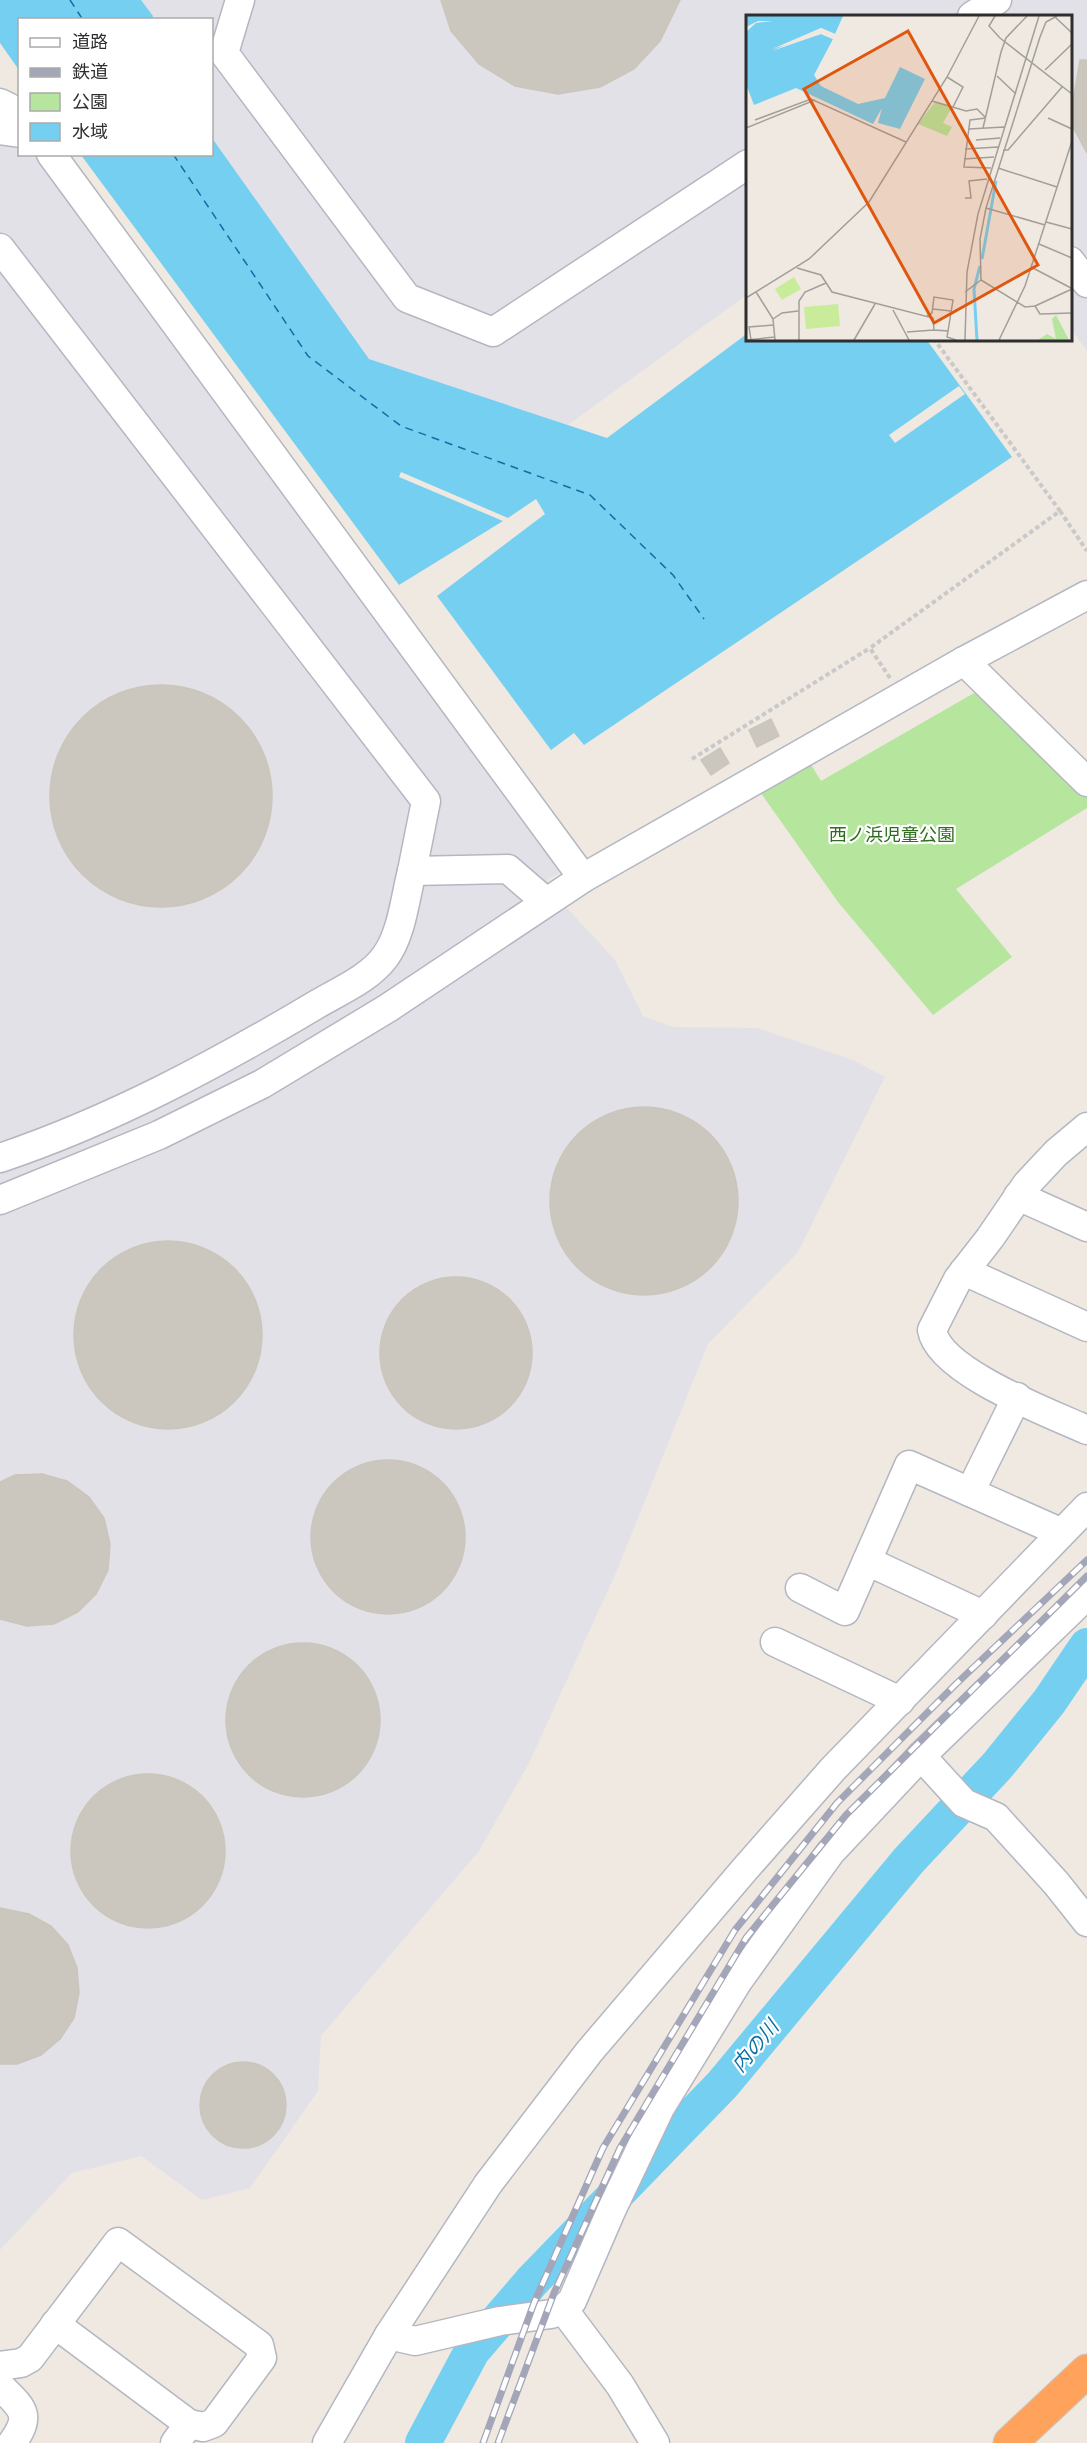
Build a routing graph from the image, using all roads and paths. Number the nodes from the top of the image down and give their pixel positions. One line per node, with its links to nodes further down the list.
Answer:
1 (240, 0): 9 (street)
2 (997, 0): 3 (street)
3 (974, 15)
4 (0, 103): 5 (street)
5 (18, 115)
6 (0, 130): 7 (street)
7 (18, 133)
8 (52, 156): 23 (street)
9 (746, 165)
10 (0, 248): 22 (street)
11 (1072, 262): 12 (street)
12 (1087, 283)
13 (935, 340): 14 (path)
14 (1060, 511): 15 (path); 17 (path)
15 (1087, 551)
16 (1087, 595): 18 (street)
17 (870, 648): 19 (path); 20 (path)
18 (964, 661): 19 (street); 21 (street)
19 (902, 696): 23 (street)
20 (692, 759)
21 (1087, 782)
22 (412, 871): 24 (street); 26 (street)
23 (583, 878): 24 (street)
24 (545, 901): 28 (street)
25 (1087, 1127): 27 (street)
26 (0, 1158)
27 (1018, 1196): 29 (street); 30 (street)
28 (0, 1200)
29 (1087, 1227)
30 (964, 1271): 31 (street); 32 (street)
31 (1087, 1327)
32 (1017, 1397): 33 (street); 34 (street)
33 (1087, 1430)
34 (970, 1492): 36 (street); 37 (street)
35 (1087, 1506): 36 (street)
36 (1060, 1532): 40 (street)
37 (867, 1561): 38 (street); 40 (street)
38 (800, 1588)
39 (1087, 1595): 43 (street)
40 (983, 1615): 42 (street)
41 (775, 1642): 42 (street)
42 (900, 1701): 47 (street)
43 (921, 1756): 44 (street); 45 (street)
44 (1087, 1922)
45 (563, 2308): 47 (street); 55 (street)
46 (55, 2324): 48 (street); 51 (street); 51 (street)
47 (389, 2335): 54 (street)
48 (0, 2366)
49 (1087, 2371): 52 (highway)
50 (0, 2386): 53 (street)
51 (182, 2434)
52 (1024, 2438)
53 (12, 2443)
54 (327, 2443)
55 (655, 2443)

